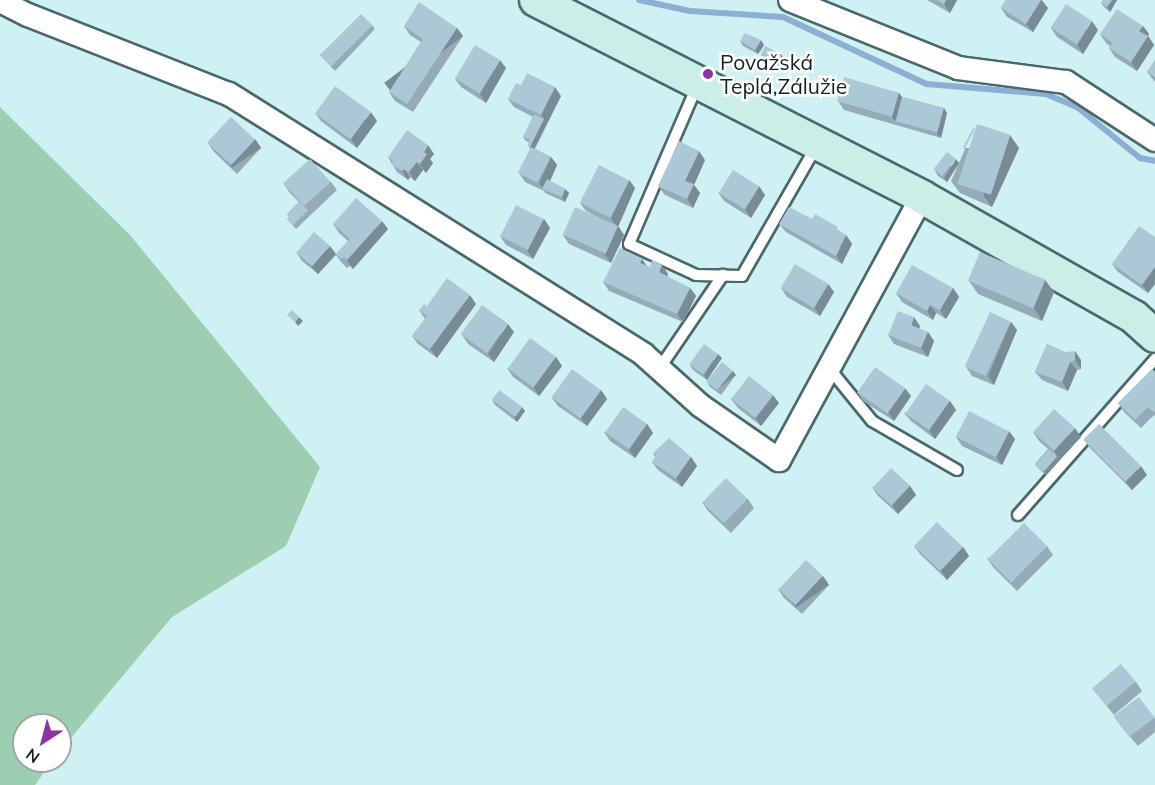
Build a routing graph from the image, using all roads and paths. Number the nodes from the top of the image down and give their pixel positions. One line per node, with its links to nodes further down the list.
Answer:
1 (536, 0): 4 (street)
2 (790, 0): 5 (street)
3 (0, 1): 12 (street)
4 (698, 84): 6 (street); 8 (lane)
5 (1155, 140)
6 (818, 144): 7 (street); 8 (lane)
7 (922, 197): 9 (street); 11 (street)
8 (723, 275): 12 (lane)
9 (1155, 336)
10 (1155, 359): 14 (lane)
11 (829, 368): 12 (street); 13 (lane)
12 (660, 369)
13 (957, 470)
14 (1018, 515)

